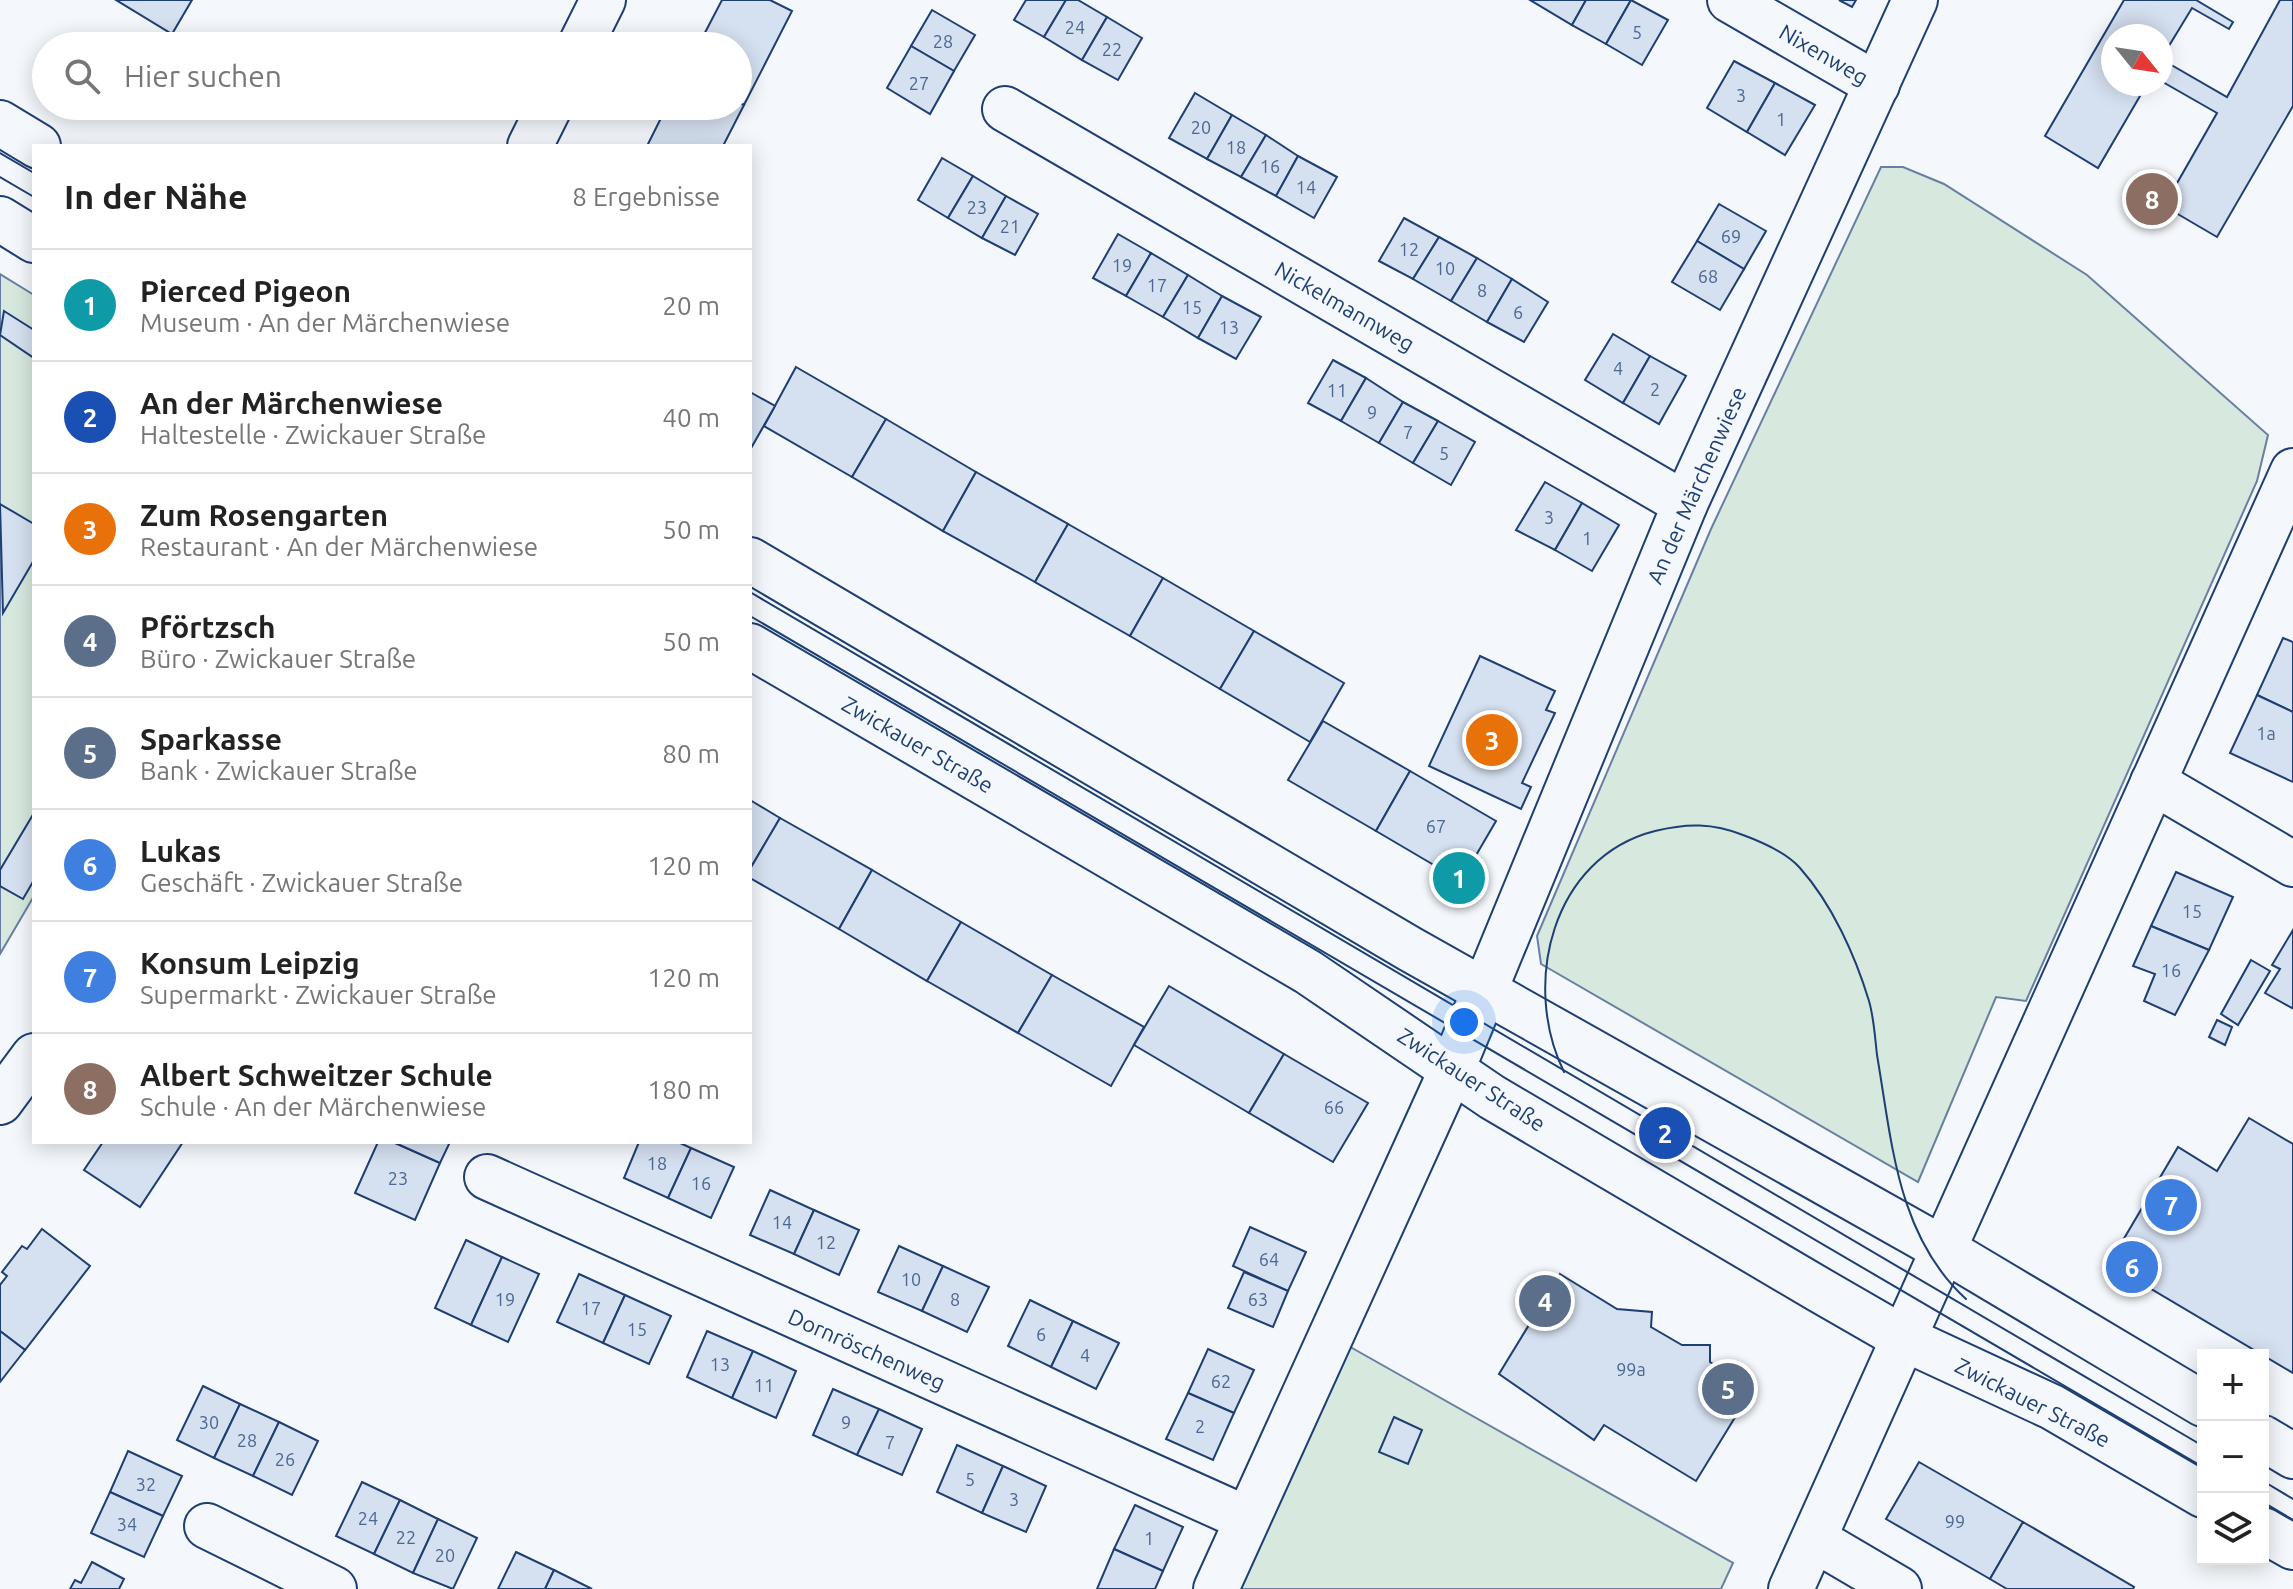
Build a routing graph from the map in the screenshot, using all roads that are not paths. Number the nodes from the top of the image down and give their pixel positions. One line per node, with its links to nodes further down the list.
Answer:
1 (603, 0): 4 (street)
2 (1730, 0): 5 (street, Nixenweg)
3 (1915, 0): 5 (street, An der Märchenwiese)
4 (587, 32)
5 (1877, 85): 14 (street, An der Märchenwiese)
6 (1005, 109): 14 (street, Nickelmannweg)
7 (543, 120): 10 (street)
8 (0, 123): 9 (street)
9 (35, 144)
10 (531, 144)
11 (0, 219): 12 (street)
12 (32, 239)
13 (2293, 471): 17 (street)
14 (1685, 504): 19 (street, An der Märchenwiese)
15 (752, 561): 19 (street)
16 (752, 647): 21 (street, Zwickauer Straße)
17 (2153, 782): 18 (street); 24 (street)
18 (2293, 864)
19 (1484, 992): 21 (street, An der Märchenwiese); 24 (street)
20 (32, 1059): 22 (street)
21 (1453, 1067): 25 (street, Zwickauer Straße); 30 (street, An der Märchenwiese)
22 (0, 1102)
23 (487, 1177): 30 (street, Dornröschenweg)
24 (1943, 1249): 25 (street); 26 (street)
25 (1903, 1338): 29 (street, Zwickauer Straße); 33 (street)
26 (2197, 1400)
27 (2269, 1442): 28 (street)
28 (2293, 1456)
29 (2200, 1493)
30 (1247, 1519): 36 (street, An der Märchenwiese)
31 (207, 1526): 35 (street)
32 (2269, 1533): 34 (street)
33 (1814, 1539): 37 (street); 38 (street)
34 (2293, 1547)
35 (334, 1589)
36 (1216, 1589)
37 (1791, 1589)
38 (1899, 1589)

